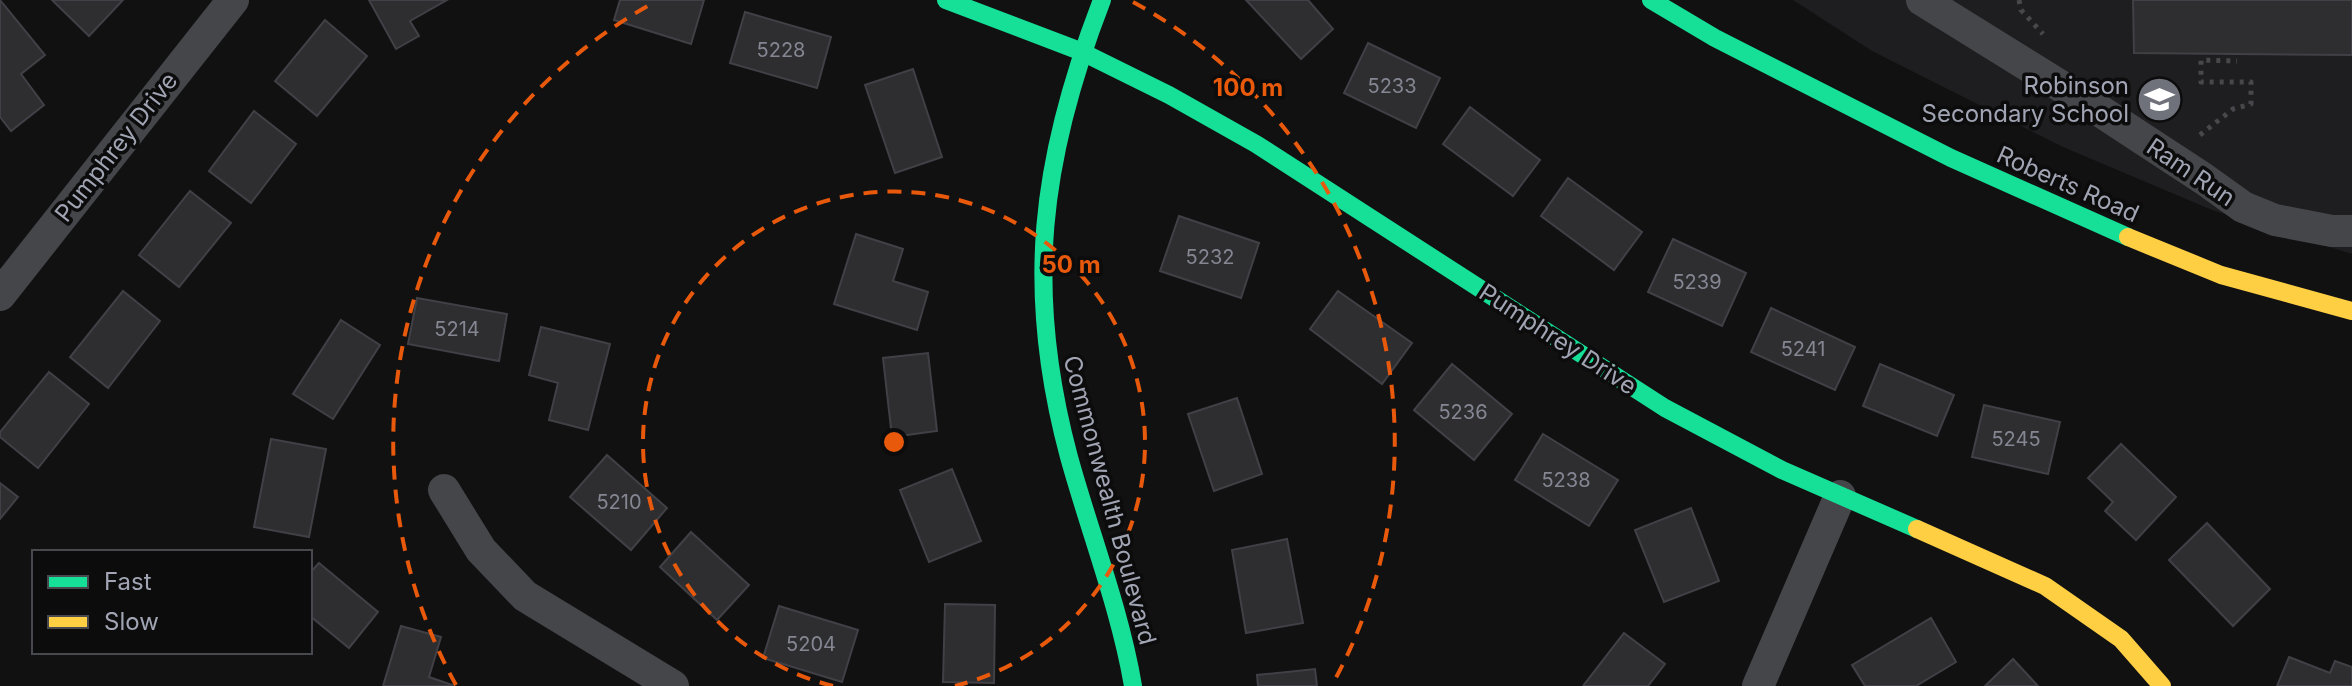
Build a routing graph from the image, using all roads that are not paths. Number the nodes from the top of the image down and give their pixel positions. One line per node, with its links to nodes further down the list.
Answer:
1 (233, 0): 8 (street, Pumphrey Drive)
2 (946, 0): 6 (street, Pumphrey Drive)
3 (1102, 0): 6 (street, Commonwealth Boulevard)
4 (1651, 0): 9 (street, Roberts Road)
5 (1922, 0): 7 (street, Ram Run)
6 (1080, 51): 11 (street, Pumphrey Drive); 13 (street, Commonwealth Boulevard)
7 (2352, 231)
8 (0, 295)
9 (2352, 311)
10 (444, 490): 12 (street)
11 (1840, 496): 14 (street); 15 (street, Pumphrey Drive)
12 (673, 686)
13 (1133, 686)
14 (1758, 686)
15 (2162, 686)

